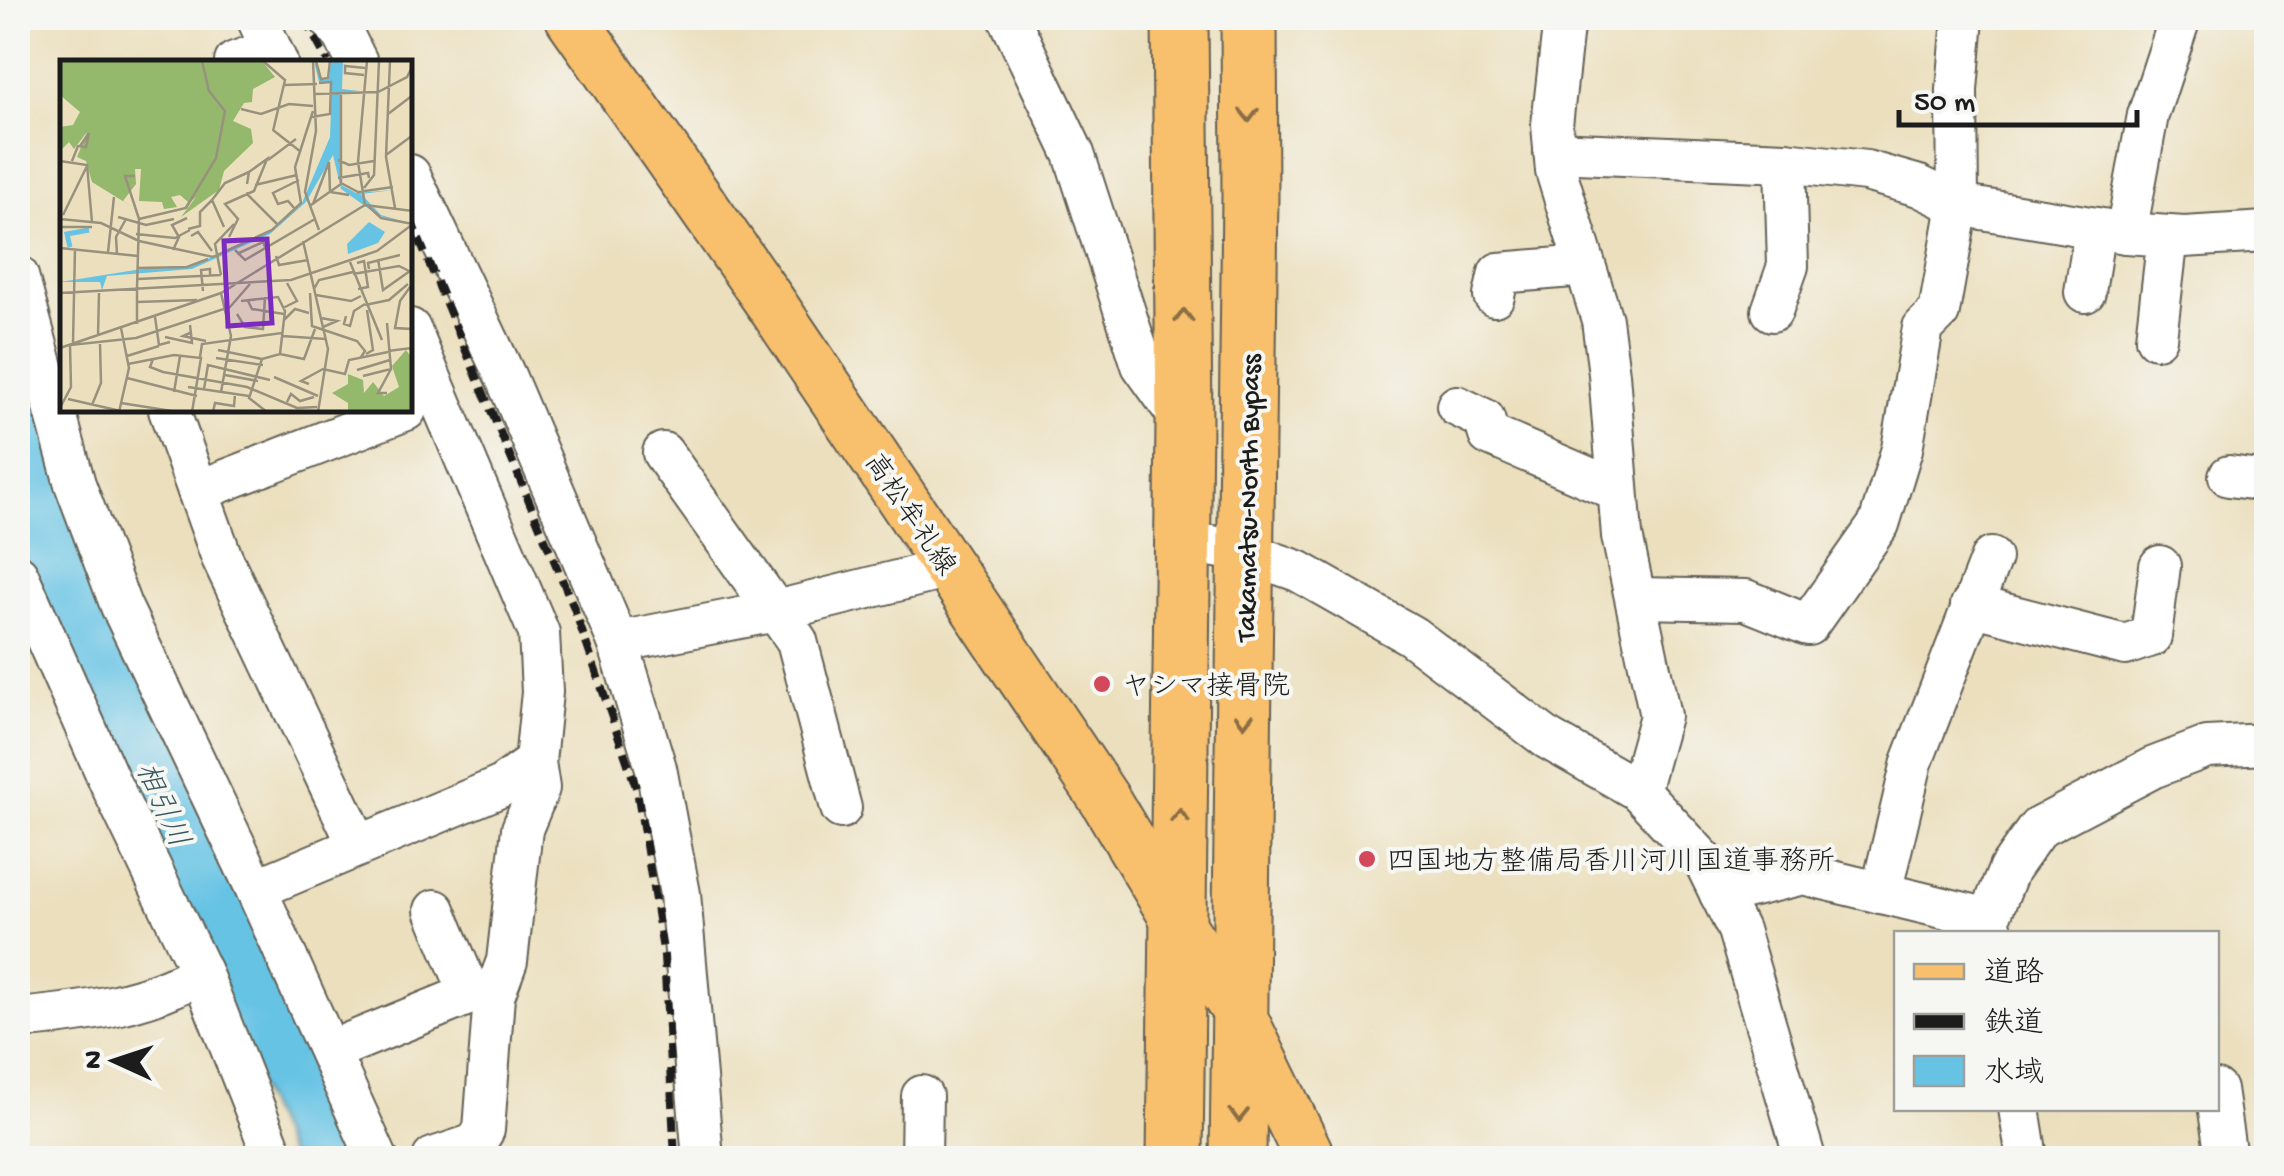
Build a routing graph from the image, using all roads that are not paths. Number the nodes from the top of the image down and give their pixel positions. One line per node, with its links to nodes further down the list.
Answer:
1 (329, 18): 9 (street)
2 (572, 18): 36 (main road, 高松牟礼線)
3 (1009, 18): 28 (street)
4 (1180, 18): 28 (highway, one-way to 4)
5 (1248, 18): 33 (highway, Takamatsu-North Bypass, one-way to 33)
6 (1564, 18): 10 (street)
7 (1964, 18): 13 (street)
8 (2180, 18): 14 (street)
9 (356, 60)
10 (1554, 152): 11 (street); 17 (street)
11 (1785, 162): 13 (street); 21 (street)
12 (412, 179): 41 (street)
13 (1958, 205): 14 (street); 38 (street)
14 (2111, 231): 16 (street); 19 (street)
15 (2266, 232): 16 (street)
16 (2168, 236): 22 (street)
17 (1585, 266): 20 (street); 30 (street)
18 (18, 276): 47 (street)
19 (2085, 292)
20 (1494, 296)
21 (1772, 311)
22 (2156, 338)
23 (412, 348): 24 (street)
24 (418, 405): 43 (street)
25 (1458, 406): 30 (street)
26 (170, 412): 31 (street)
27 (400, 412): 31 (street)
28 (1184, 424): 32 (highway)
29 (663, 452): 40 (street)
30 (1618, 490): 38 (street)
31 (198, 491): 46 (street)
32 (1183, 541): 33 (street); 51 (highway, one-way to 32)
33 (1244, 552): 44 (street); 55 (highway, Takamatsu-North Bypass, one-way to 55)
34 (1991, 558): 39 (street)
35 (2160, 566): 39 (street)
36 (949, 568): 40 (street); 51 (main road, 高松牟礼線)
37 (18, 574): 53 (street)
38 (1636, 598): 44 (street)
39 (1972, 606): 48 (street)
40 (776, 611): 41 (street); 45 (street)
41 (618, 642): 64 (street)
42 (2266, 744): 52 (street)
43 (535, 762): 46 (street); 54 (street)
44 (1638, 791): 49 (street)
45 (841, 808)
46 (358, 845): 47 (street)
47 (256, 888): 57 (street)
48 (1881, 893): 49 (street); 52 (street)
49 (1720, 894): 69 (street)
50 (435, 910): 54 (street)
51 (1179, 924): 55 (main road, 高松牟礼線); 66 (highway)
52 (1991, 926)
53 (201, 972): 56 (street); 61 (street)
54 (482, 995): 57 (street); 63 (street)
55 (1242, 1016): 67 (highway, Takamatsu-North Bypass, one-way to 67); 68 (main road, 高松牟礼線)
56 (18, 1020)
57 (330, 1051): 62 (street)
58 (922, 1096): 65 (street)
59 (2219, 1110): 71 (street)
60 (2019, 1111): 70 (street)
61 (274, 1158)
62 (377, 1158)
63 (433, 1158)
64 (702, 1158)
65 (920, 1158)
66 (1175, 1158)
67 (1238, 1158)
68 (1310, 1158)
69 (1805, 1158)
70 (2026, 1158)
71 (2226, 1158)

